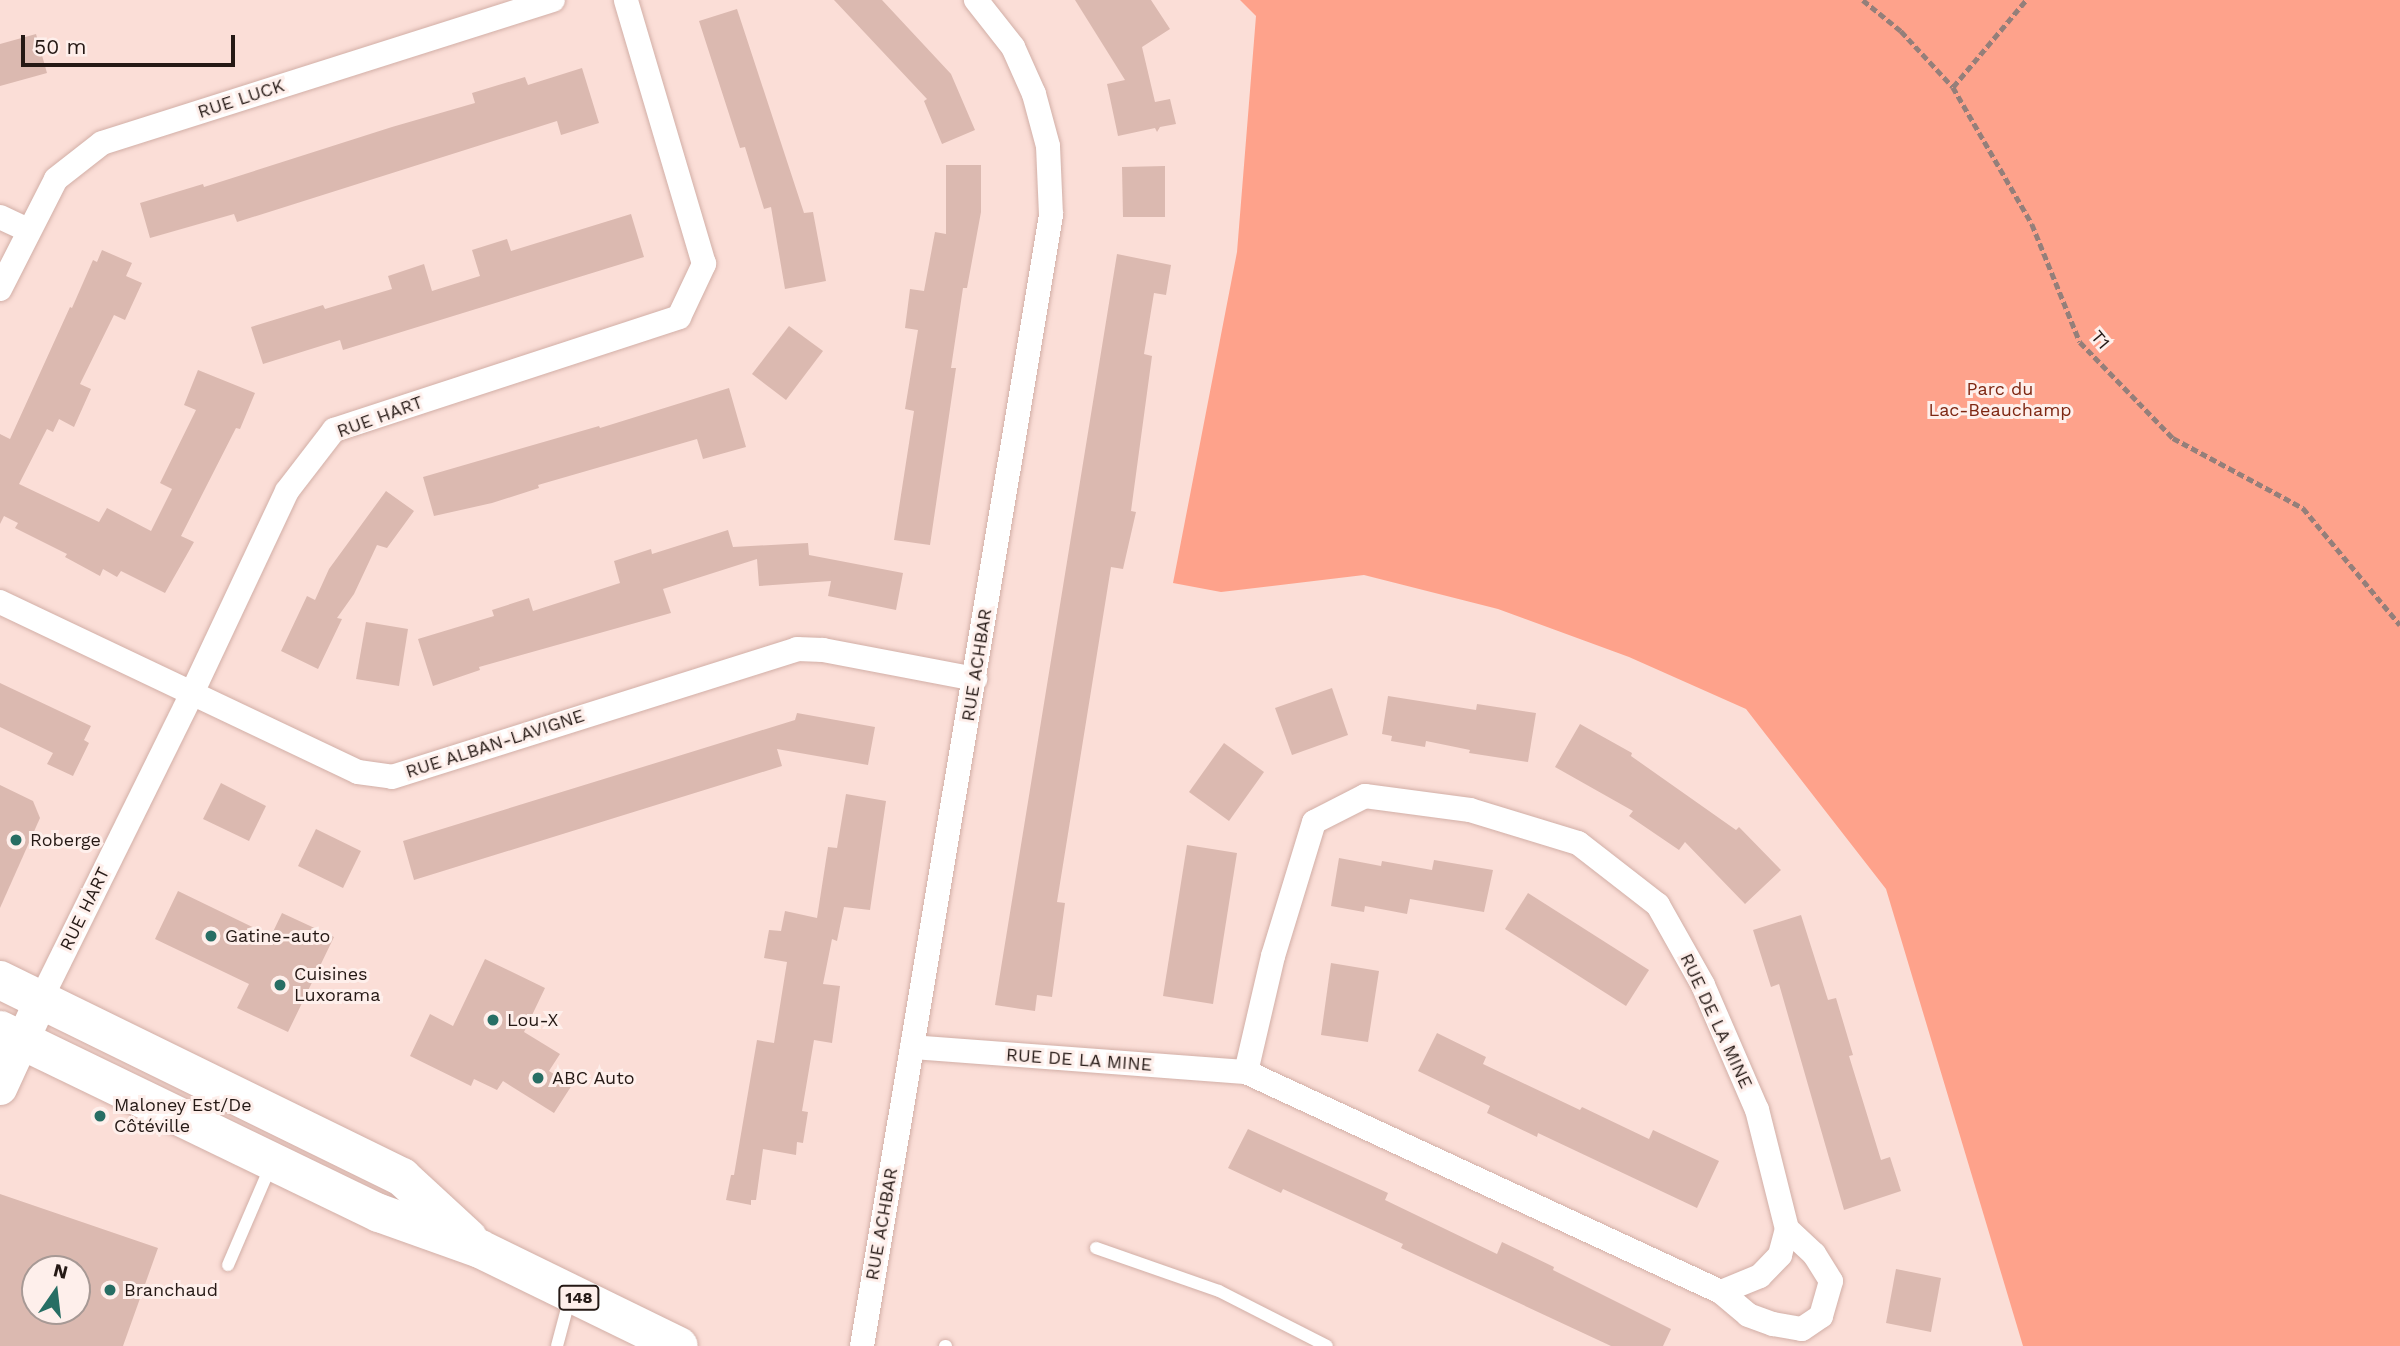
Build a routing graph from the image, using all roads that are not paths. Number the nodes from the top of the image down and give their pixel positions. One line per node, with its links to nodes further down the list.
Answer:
1 (553, 0): 5 (street, RUE LUCK)
2 (626, 0): 9 (street, RUE HART)
3 (976, 0): 8 (street, RUE ACHBAR)
4 (0, 217): 5 (street)
5 (27, 230): 6 (street, RUE LUCK)
6 (0, 289)
7 (0, 602): 9 (street, RUE ALBAN-LAVIGNE)
8 (975, 679): 9 (street, RUE ALBAN-LAVIGNE); 13 (street, RUE ACHBAR)
9 (191, 695): 11 (street, RUE HART)
10 (0, 980): 11 (main road, 148)
11 (41, 999): 12 (street, RUE HART); 19 (main road, 148)
12 (11, 1035): 15 (street, RUE HART); 16 (main road, 148)
13 (912, 1048): 14 (street, RUE DE LA MINE); 25 (street, RUE ACHBAR)
14 (1246, 1072): 17 (street, RUE DE LA MINE); 21 (street, RUE DE LA MINE)
15 (0, 1088)
16 (272, 1161): 19 (main road, 148); 20 (lane)
17 (1787, 1229): 21 (street); 21 (street, RUE DE LA MINE)
18 (1096, 1248): 26 (lane)
19 (480, 1249): 22 (main road, 148)
20 (228, 1265)
21 (1720, 1292)
22 (571, 1293): 23 (lane); 24 (main road, 148)
23 (557, 1346)
24 (679, 1346)
25 (862, 1346)
26 (1327, 1346)

